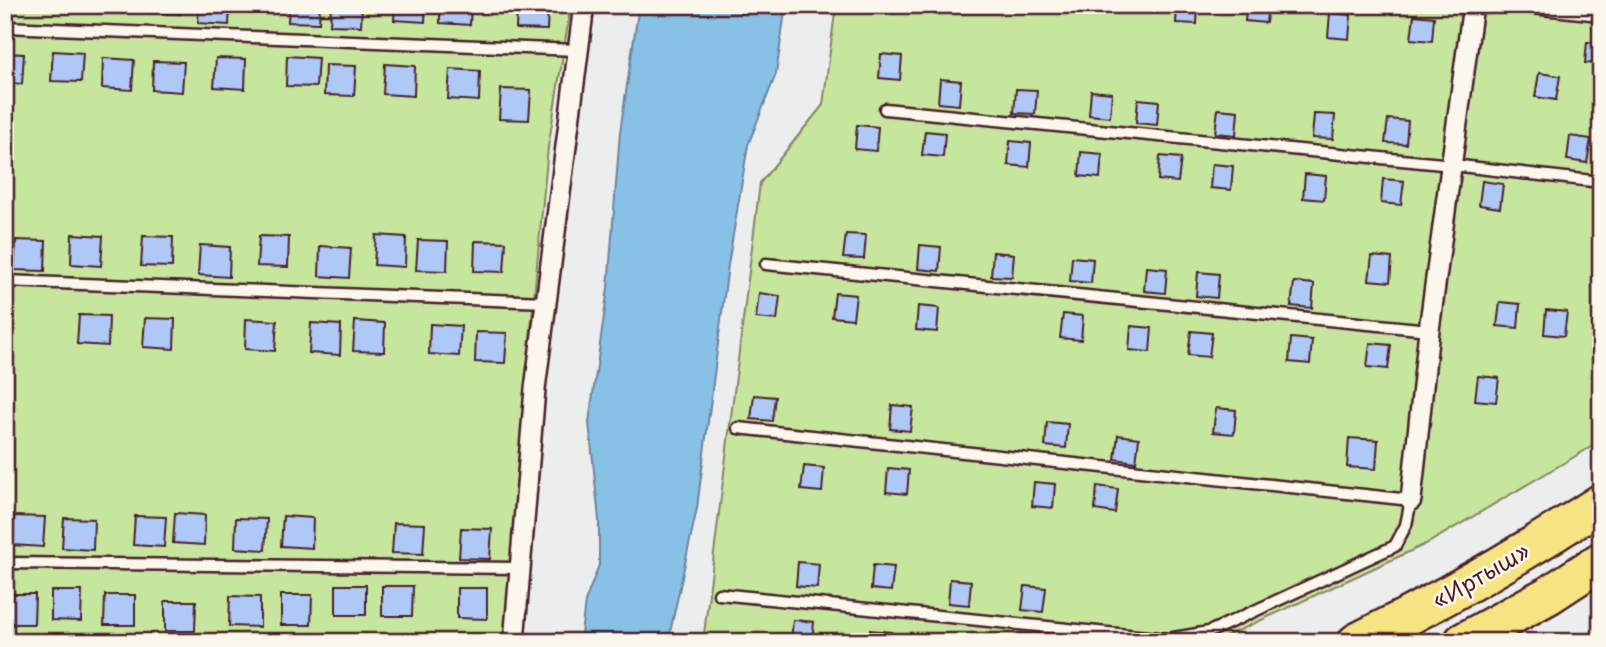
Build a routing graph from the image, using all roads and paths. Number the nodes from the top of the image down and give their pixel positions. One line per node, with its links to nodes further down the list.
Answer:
1 (584, 5): 6 (street)
2 (1473, 5): 8 (street)
3 (1502, 5): 4 (lane)
4 (1601, 15)
5 (5, 27): 6 (lane)
6 (577, 50): 12 (street)
7 (885, 109): 8 (lane)
8 (1451, 165): 9 (lane); 13 (street)
9 (1601, 182)
10 (766, 264): 13 (lane)
11 (5, 281): 12 (lane)
12 (546, 302): 19 (street)
13 (1429, 330): 15 (street)
14 (738, 428): 15 (lane)
15 (1411, 499): 20 (lane)
16 (1601, 503): 22 (highway, «Иртыш»)
17 (1601, 561): 23 (highway, «Иртыш»)
18 (5, 563): 19 (lane)
19 (520, 568): 21 (street)
20 (719, 594)
21 (514, 642)
22 (1357, 642)
23 (1462, 642)

